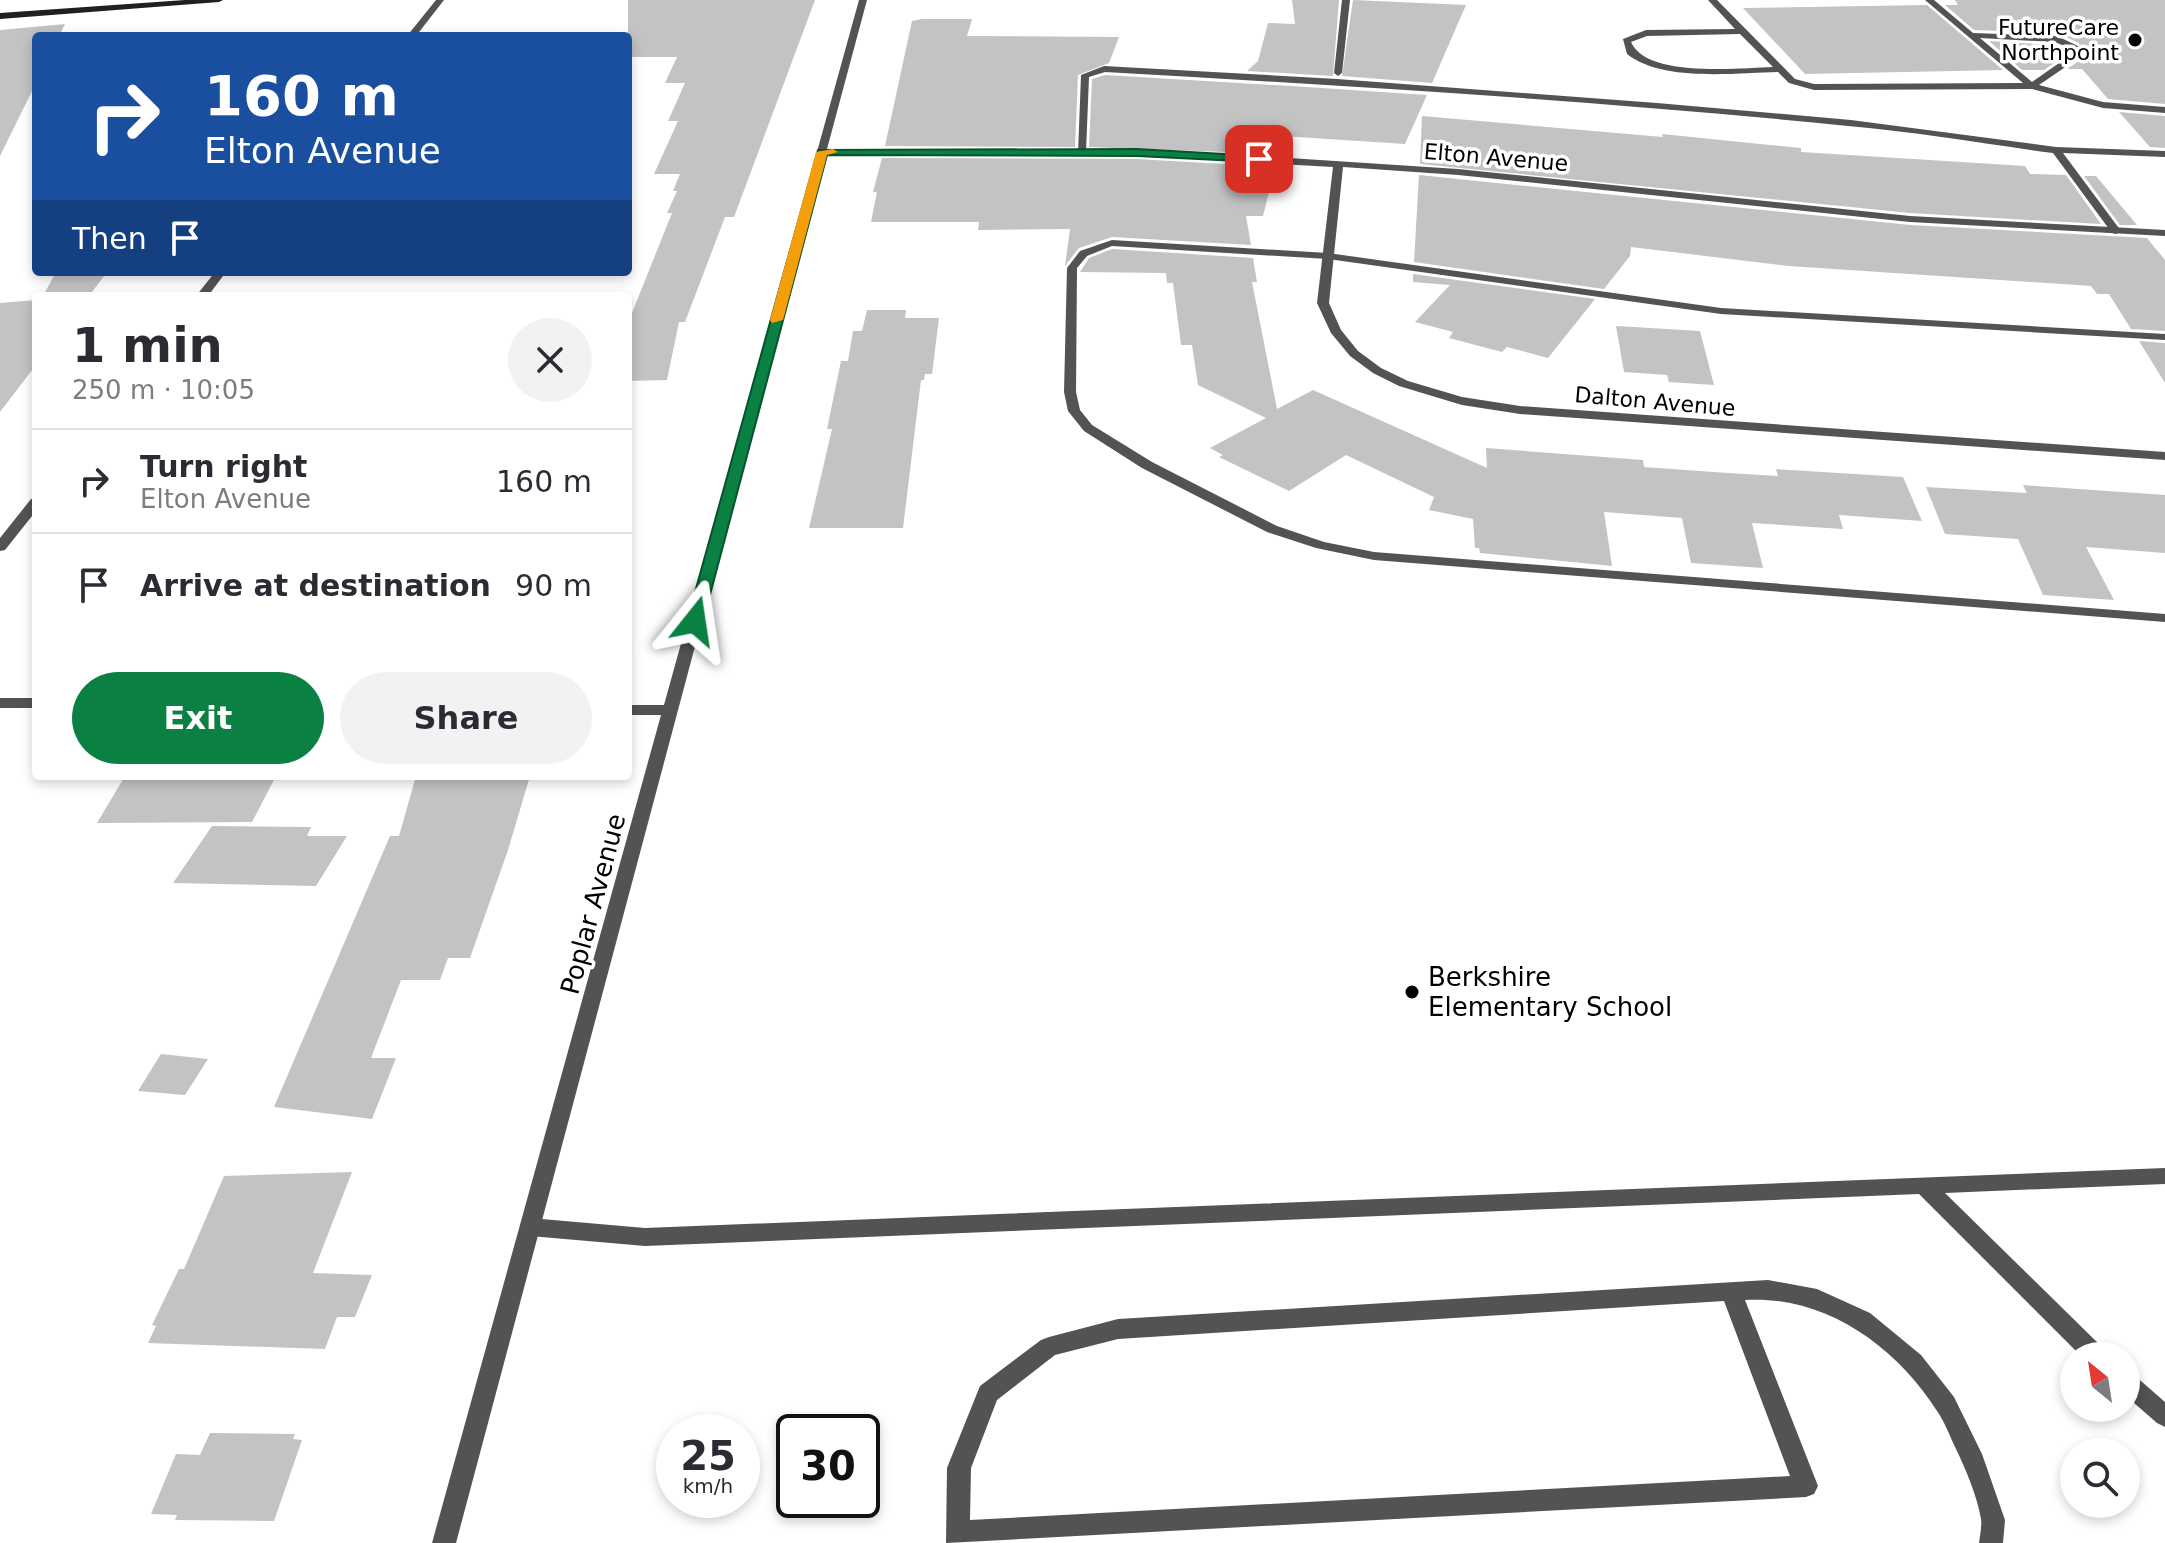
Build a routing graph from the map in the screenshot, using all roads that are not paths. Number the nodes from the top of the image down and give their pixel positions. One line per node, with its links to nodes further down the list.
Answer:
1 (219, 0): 7 (street)
2 (440, 0): 9 (street)
3 (863, 0): 16 (street, Poplar Avenue)
4 (1346, 0): 12 (street)
5 (1712, 0): 8 (street)
6 (1929, 0): 10 (street)
7 (0, 16)
8 (1742, 31): 11 (street); 11 (street)
9 (414, 32)
10 (1970, 35): 13 (street); 13 (street)
11 (1780, 69): 13 (street)
12 (1338, 73)
13 (2032, 86): 14 (street)
14 (2165, 110)
15 (2056, 150): 17 (street); 18 (street); 20 (street)
16 (822, 152): 17 (street, Elton Avenue); 33 (street, Poplar Avenue)
17 (1081, 152): 19 (street, Elton Avenue)
18 (2165, 154)
19 (1338, 164): 20 (street, Elton Avenue); 22 (street, Dalton Avenue)
20 (2116, 231): 21 (street, Elton Avenue)
21 (2165, 233)
22 (1328, 256): 25 (street); 26 (street, Dalton Avenue); 29 (street)
23 (218, 276): 24 (street)
24 (205, 292)
25 (2165, 337)
26 (2165, 456)
27 (32, 507): 28 (street)
28 (0, 547)
29 (2165, 618)
30 (0, 703): 31 (street)
31 (32, 703)
32 (632, 710): 33 (street)
33 (671, 710): 36 (street, Poplar Avenue)
34 (2165, 1176): 35 (street)
35 (1923, 1185): 36 (street); 38 (street)
36 (530, 1227): 42 (street, Poplar Avenue)
37 (1731, 1291): 41 (street); 41 (street); 43 (street)
38 (2082, 1342)
39 (2140, 1394): 40 (street)
40 (2165, 1416)
41 (958, 1538)
42 (444, 1543)
43 (1991, 1543)

